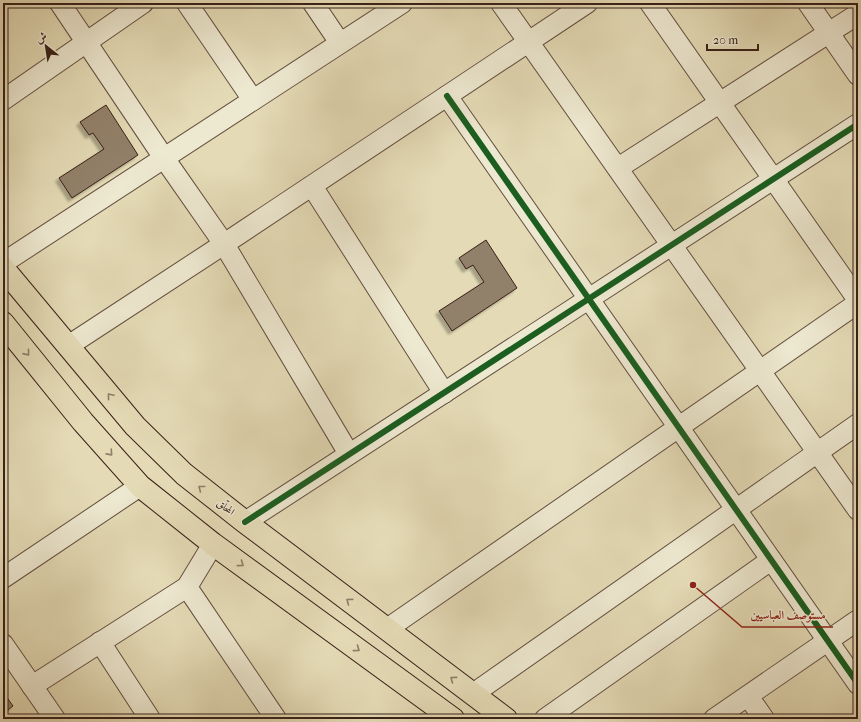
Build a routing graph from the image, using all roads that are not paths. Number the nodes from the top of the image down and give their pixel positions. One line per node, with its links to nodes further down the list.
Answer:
1 (60, 3): 12 (street)
2 (143, 3): 12 (street)
3 (187, 3): 18 (street)
4 (313, 3): 14 (street)
5 (402, 3): 14 (street)
6 (501, 3): 13 (street)
7 (587, 3): 13 (street)
8 (650, 3): 19 (street)
9 (808, 3): 11 (street)
10 (858, 14): 11 (street)
11 (828, 33): 15 (street); 19 (street)
12 (86, 42): 17 (street); 21 (street)
13 (529, 42): 16 (street); 22 (street)
14 (340, 43): 18 (street)
15 (858, 75)
16 (447, 96): 24 (street); 29 (street)
17 (3, 100)
18 (253, 100): 21 (street)
19 (720, 103): 22 (street); 23 (street)
20 (858, 124): 23 (street)
21 (164, 158): 25 (street); 27 (street)
22 (618, 168): 26 (street)
23 (773, 179): 26 (street); 30 (street)
24 (312, 186): 25 (street); 35 (street)
25 (224, 244): 33 (street); 39 (street)
26 (671, 245): 29 (street); 34 (street)
27 (3, 263)
28 (3, 268): 33 (highway, المحلّق)
29 (589, 298): 35 (street); 37 (street)
30 (858, 300)
31 (858, 303): 34 (street)
32 (3, 323): 40 (highway, one-way to 40)
33 (68, 346): 43 (highway, المحلّق, one-way to 33)
34 (760, 371): 37 (street); 38 (street)
35 (444, 393): 39 (street)
36 (858, 424): 38 (street)
37 (679, 427): 41 (street); 49 (street)
38 (817, 452): 41 (street); 42 (street)
39 (349, 454): 43 (street)
40 (140, 486): 44 (highway); 46 (street)
41 (736, 509): 45 (street); 55 (street)
42 (858, 510)
43 (245, 522): 49 (highway, المحلّق, one-way to 43)
44 (213, 544): 47 (street); 60 (highway, one-way to 60)
45 (771, 560): 50 (street); 62 (street)
46 (3, 578)
47 (187, 587): 51 (street); 59 (street)
48 (858, 620): 50 (street)
49 (387, 629): 55 (highway, المحلّق, one-way to 49)
50 (828, 641): 53 (street); 56 (street)
51 (100, 642): 54 (street); 58 (street)
52 (3, 644): 54 (street)
53 (858, 684)
54 (32, 686): 57 (street)
55 (473, 694): 61 (highway, المحلّق)
56 (748, 696): 63 (street); 64 (street)
57 (55, 719)
58 (150, 719)
59 (276, 719)
60 (453, 719)
61 (506, 719)
62 (544, 719)
63 (714, 719)
64 (764, 719)

